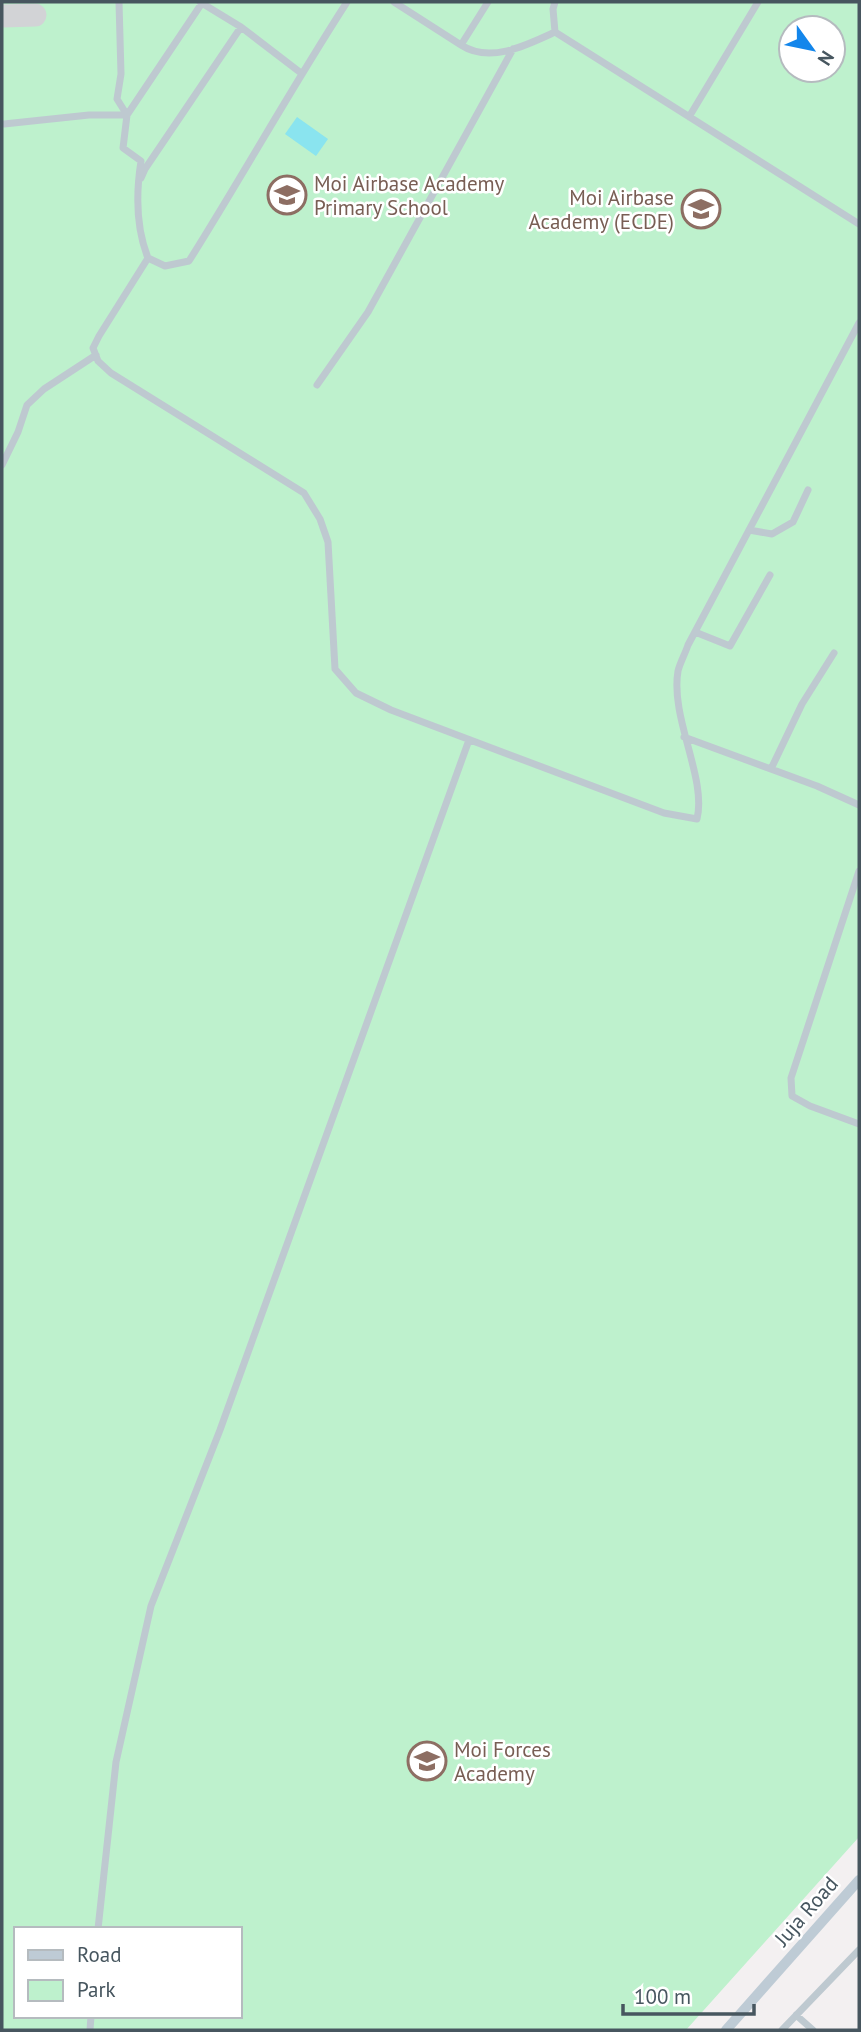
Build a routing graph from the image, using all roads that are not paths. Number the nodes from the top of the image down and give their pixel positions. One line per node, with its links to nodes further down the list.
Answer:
1 (119, 2): 15 (street)
2 (201, 2): 10 (street); 15 (street)
3 (347, 2): 14 (street)
4 (394, 2): 9 (street)
5 (412, 2): 9 (street)
6 (488, 2): 12 (street)
7 (555, 2): 11 (street)
8 (758, 2): 16 (street)
9 (407, 10): 12 (street)
10 (241, 27): 14 (street); 18 (street)
11 (555, 32): 13 (street); 16 (street)
12 (461, 45): 13 (street)
13 (513, 48): 23 (street)
14 (301, 73): 20 (street)
15 (127, 115): 17 (street); 18 (street)
16 (689, 117): 19 (street)
17 (4, 124)
18 (137, 189): 20 (street)
19 (859, 224)
20 (148, 258): 22 (street)
21 (859, 323): 26 (street)
22 (96, 355): 24 (street); 31 (street)
23 (317, 385)
24 (2, 465)
25 (808, 490): 26 (street)
26 (749, 530): 28 (street)
27 (770, 575): 28 (street)
28 (695, 632): 30 (street)
29 (834, 653): 32 (street)
30 (684, 737): 31 (street); 32 (street)
31 (469, 740): 37 (street)
32 (771, 769): 33 (street)
33 (859, 805)
34 (859, 871): 35 (street)
35 (859, 1124)
36 (859, 1880): 40 (main road, Juja Road)
37 (98, 1927)
38 (859, 1950): 39 (street)
39 (796, 2015): 41 (street); 42 (street)
40 (726, 2030)
41 (782, 2030)
42 (813, 2030)

